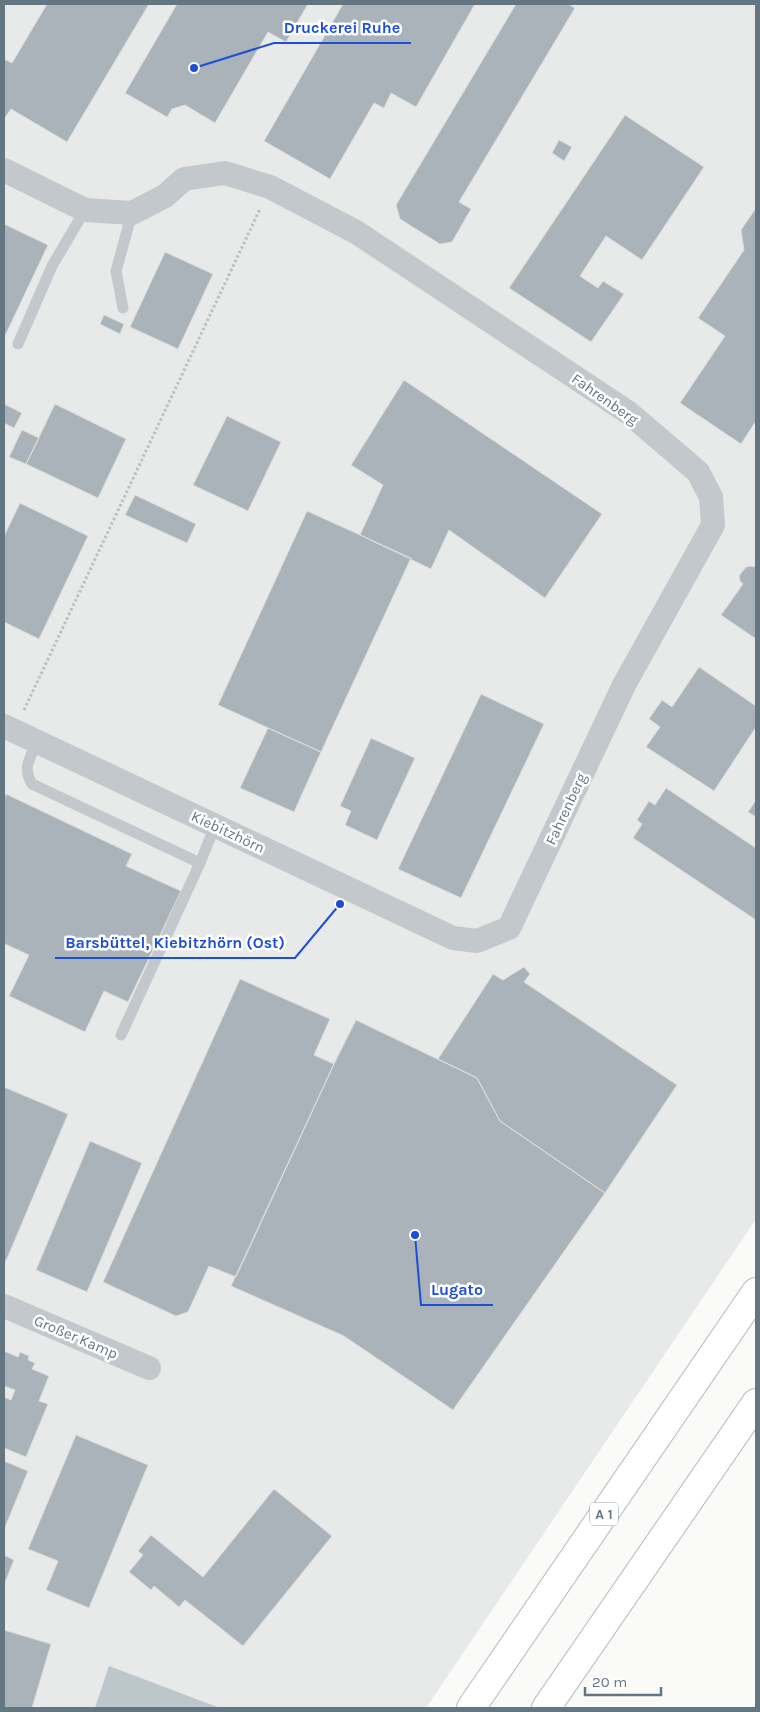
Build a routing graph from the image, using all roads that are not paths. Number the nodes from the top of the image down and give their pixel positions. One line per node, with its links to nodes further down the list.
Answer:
1 (4, 170): 2 (street)
2 (85, 210): 3 (street); 5 (lane)
3 (132, 214): 4 (lane); 10 (street, Fahrenberg)
4 (124, 308)
5 (18, 344)
6 (9, 729): 7 (street, Kiebitzhörn)
7 (37, 742): 8 (street, Kiebitzhörn); 9 (lane)
8 (215, 826): 9 (lane); 10 (street, Kiebitzhörn)
9 (200, 863): 11 (lane)
10 (453, 938)
11 (121, 1035)
12 (756, 1292): 16 (highway, A 1)
13 (4, 1306): 14 (street, Großer Kamp)
14 (149, 1368)
15 (756, 1403): 17 (highway)
16 (471, 1708)
17 (546, 1708)

